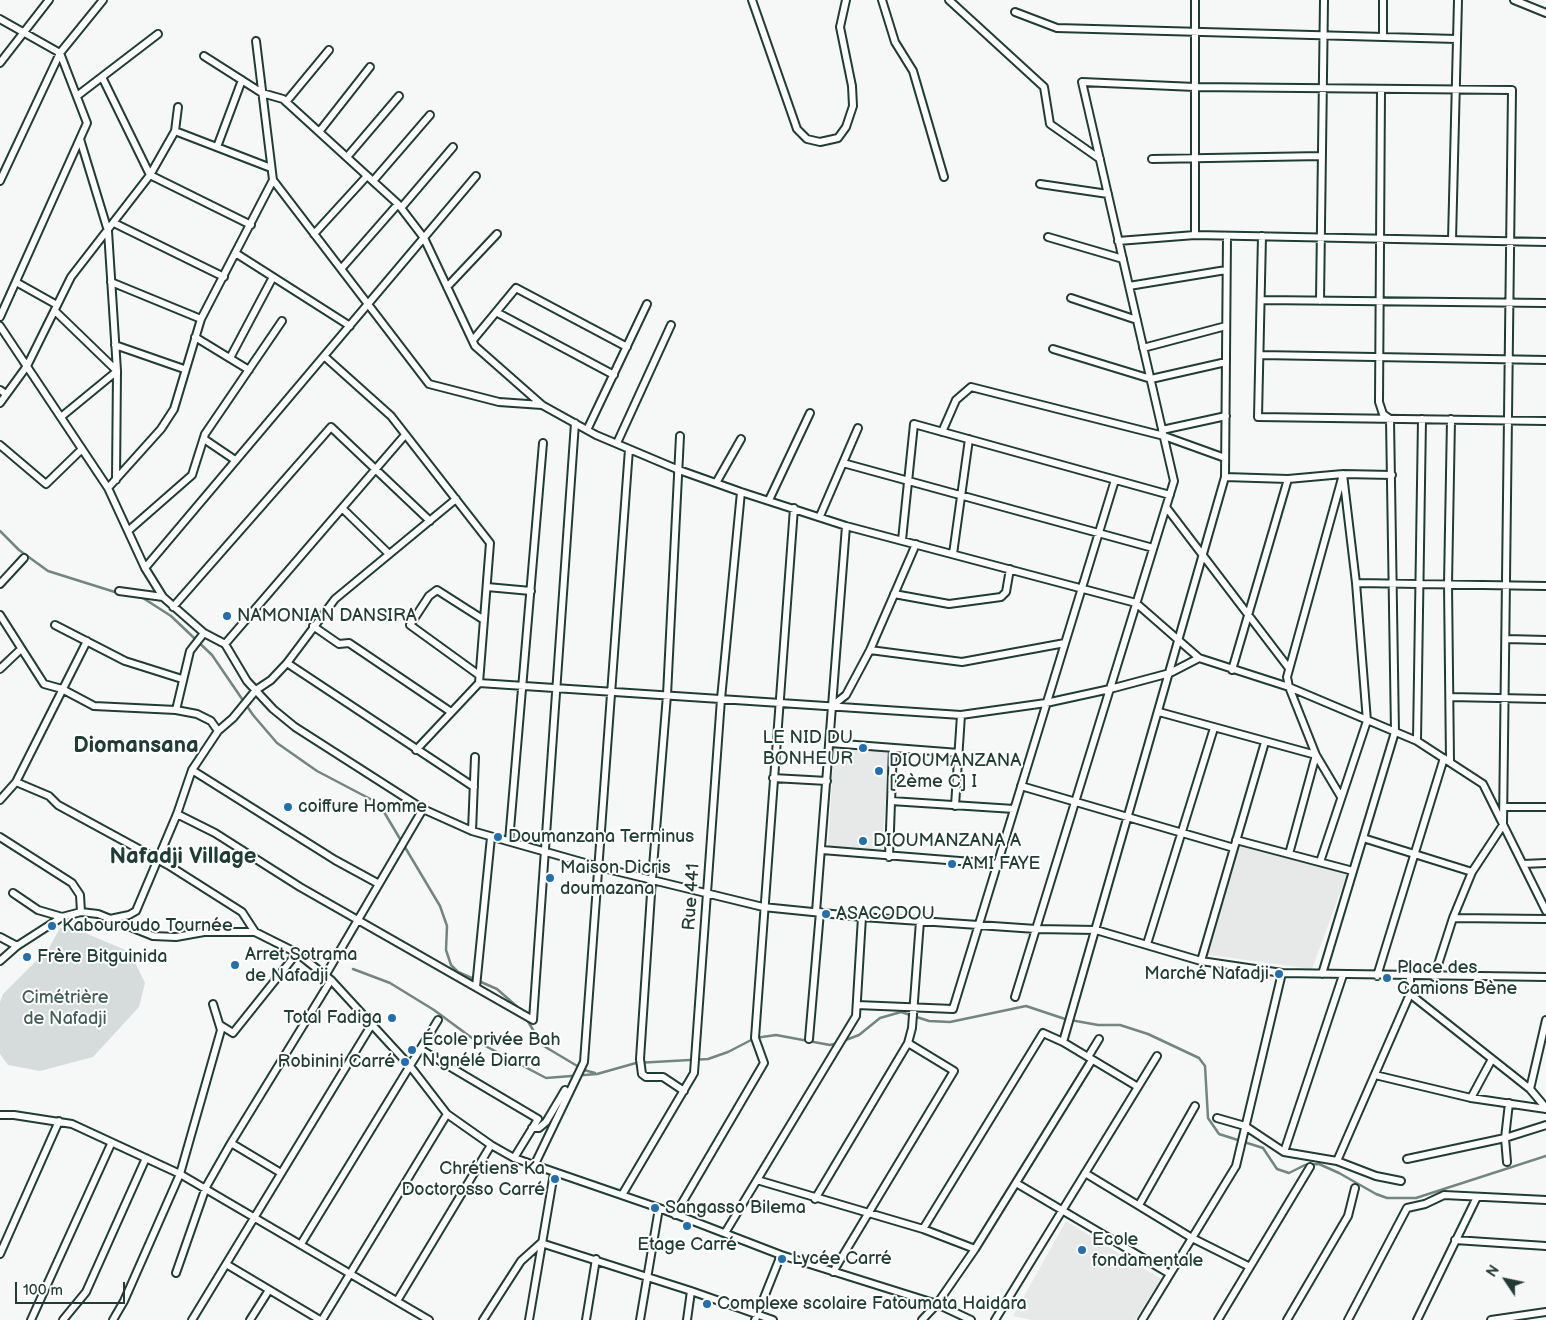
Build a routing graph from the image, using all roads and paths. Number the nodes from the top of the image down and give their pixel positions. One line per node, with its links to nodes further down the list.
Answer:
1 (49, 0): 15 (street)
2 (103, 0): 23 (street)
3 (752, 0): 4 (street)
4 (846, 0)
5 (882, 0): 53 (street)
6 (949, 0): 47 (street)
7 (1195, 0): 16 (street)
8 (1324, 0): 18 (street)
9 (1384, 0): 19 (street)
10 (1458, 0): 20 (street)
11 (1514, 0): 13 (street)
12 (1015, 12): 16 (street)
13 (1546, 13)
14 (0, 19): 15 (street)
15 (24, 33): 23 (street); 25 (street)
16 (1195, 33): 18 (street); 29 (street)
17 (158, 34): 27 (street)
18 (1323, 34): 19 (street); 30 (street)
19 (1383, 36): 20 (street)
20 (1457, 39): 32 (street)
21 (256, 41): 33 (street)
22 (329, 50): 36 (street)
23 (60, 54): 34 (street); 54 (street)
24 (204, 56): 28 (street)
25 (0, 63)
26 (370, 67): 40 (street)
27 (102, 77): 34 (street); 50 (street)
28 (242, 80): 33 (street); 42 (street)
29 (1195, 87): 30 (street); 46 (street); 47 (street)
30 (1323, 88): 31 (street); 44 (street)
31 (1381, 89): 32 (street); 71 (street)
32 (1456, 90): 72 (street); 74 (street)
33 (262, 93): 36 (street); 49 (street)
34 (77, 96): 41 (street)
35 (399, 96): 45 (street)
36 (286, 102): 40 (street)
37 (178, 107): 39 (street)
38 (430, 115): 56 (street)
39 (175, 131): 42 (street); 50 (street)
40 (319, 132): 45 (street)
41 (80, 139): 62 (street); 82 (street)
42 (217, 147): 49 (street)
43 (453, 147): 59 (street)
44 (1322, 156): 46 (street); 70 (street)
45 (347, 157): 51 (street)
46 (1195, 157): 48 (street); 65 (street)
47 (1100, 159): 58 (street)
48 (1152, 159)
49 (271, 168): 55 (street)
50 (150, 175): 60 (street); 61 (street)
51 (367, 176): 56 (street); 63 (street)
52 (476, 176): 69 (street)
53 (944, 177)
54 (0, 179)
55 (273, 180): 61 (street); 63 (street)
56 (373, 182): 59 (street)
57 (1040, 184): 58 (street)
58 (1108, 194): 73 (street)
59 (399, 206): 69 (street); 78 (street)
60 (114, 223): 62 (street); 80 (street)
61 (251, 225): 76 (street)
62 (108, 231): 83 (street); 94 (street)
63 (314, 234): 78 (street)
64 (497, 234): 85 (street)
65 (1195, 235): 67 (street); 73 (street)
66 (1048, 236): 77 (street)
67 (1227, 236): 68 (street); 79 (street)
68 (1262, 236): 70 (street); 87 (street)
69 (424, 238): 85 (street); 92 (street)
70 (1321, 238): 71 (street); 88 (street)
71 (1379, 239): 72 (street); 89 (street)
72 (1452, 240): 74 (street)
73 (1118, 241): 77 (street)
74 (1510, 241): 75 (street); 90 (street)
75 (1546, 242)
76 (237, 254): 80 (street); 81 (street)
77 (1123, 259): 84 (street)
78 (341, 269): 92 (street)
79 (1226, 270): 84 (street); 103 (street)
80 (224, 277): 97 (street)
81 (273, 277): 102 (street); 113 (street)
82 (16, 282): 94 (street); 96 (street)
83 (111, 282): 97 (street); 106 (street)
84 (1129, 286): 99 (street)
85 (447, 287): 105 (street)
86 (1071, 298): 99 (street)
87 (1261, 300): 88 (street); 110 (street)
88 (1320, 301): 89 (street)
89 (1378, 301): 90 (street); 112 (street)
90 (1509, 302): 91 (street); 114 (street)
91 (1546, 303)
92 (369, 304): 102 (street); 126 (street)
93 (647, 304): 107 (street)
94 (56, 308): 117 (street); 120 (street)
95 (496, 312): 105 (street); 107 (street); 121 (street)
96 (0, 317)
97 (201, 319): 104 (street)
98 (282, 320): 119 (street)
99 (1137, 320): 108 (street)
100 (671, 325): 146 (street)
101 (0, 326): 117 (street)
102 (350, 326): 111 (street)
103 (1226, 326): 108 (street); 116 (street)
104 (195, 337): 113 (street); 118 (street)
105 (473, 340): 126 (street)
106 (115, 345): 118 (street); 120 (street)
107 (627, 347): 121 (street)
108 (1143, 348): 122 (street)
109 (1053, 349): 122 (street)
110 (1260, 355): 112 (street); 130 (street)
111 (324, 356): 140 (street); 151 (street)
112 (1378, 357): 114 (street); 130 (street)
113 (230, 358): 119 (street)
114 (1509, 359): 115 (street); 133 (street)
115 (1546, 360)
116 (1226, 362): 122 (street); 128 (street)
117 (27, 366): 124 (street); 129 (street)
118 (184, 369): 159 (street)
119 (249, 370): 142 (street)
120 (117, 371): 129 (street); 159 (street)
121 (614, 374): 137 (street)
122 (1150, 379): 139 (street)
123 (0, 390): 124 (street)
124 (6, 394): 125 (street)
125 (0, 402)
126 (542, 405): 135 (street)
127 (810, 413): 168 (street)
128 (1226, 416): 139 (street); 150 (street)
129 (61, 417): 148 (street)
130 (1390, 418): 131 (street); 156 (street)
131 (1422, 419): 132 (street); 189 (street)
132 (1451, 419): 133 (street); 190 (street)
133 (1508, 420): 134 (street); 191 (street)
134 (1546, 421)
135 (575, 424): 137 (street); 225 (street)
136 (858, 428): 152 (street)
137 (587, 430): 146 (street)
138 (942, 432): 139 (street); 144 (street); 161 (street)
139 (1163, 433): 150 (street); 165 (street)
140 (405, 435): 153 (street); 167 (street)
141 (680, 436): 154 (street)
142 (204, 438): 151 (street); 175 (street)
143 (742, 439): 162 (street)
144 (969, 439): 160 (street); 166 (street)
145 (543, 443): 196 (street)
146 (617, 443): 149 (street)
147 (0, 445): 148 (street)
148 (82, 449): 163 (street)
149 (629, 449): 154 (street); 229 (street)
150 (1225, 458): 157 (street)
151 (235, 460): 184 (street)
152 (843, 463): 161 (street); 172 (street)
153 (375, 470): 170 (street); 173 (street); 200 (street)
154 (679, 470): 162 (street); 230 (street)
155 (1343, 474): 156 (street); 158 (street); 187 (street); 217 (street)
156 (1392, 475): 188 (street)
157 (1225, 477): 158 (street); 182 (street)
158 (1288, 479): 201 (street)
159 (116, 480): 163 (street)
160 (1115, 480): 165 (street); 176 (street)
161 (908, 481): 166 (street); 177 (street)
162 (716, 483): 164 (street)
163 (108, 488): 175 (street)
164 (741, 492): 168 (street); 233 (street, Rue 441)
165 (1170, 495): 169 (street)
166 (961, 496): 176 (street); 181 (street)
167 (456, 499): 173 (street); 193 (street)
168 (768, 500): 171 (street)
169 (1166, 507): 179 (street); 182 (street)
170 (342, 508): 180 (street); 212 (street)
171 (794, 508): 172 (street); 235 (street)
172 (820, 516): 174 (street)
173 (430, 521): 180 (street)
174 (846, 526): 177 (street); 237 (street)
175 (128, 531): 184 (street)
176 (1098, 533): 179 (street); 194 (street)
177 (902, 540): 178 (street)
178 (916, 544): 181 (street); 197 (street)
179 (1153, 548): 199 (street)
180 (389, 554): 205 (street)
181 (954, 554): 185 (street)
182 (1204, 556): 201 (street); 209 (street)
183 (24, 558): 186 (street)
184 (145, 568): 198 (street)
185 (1010, 569): 194 (street); 197 (street)
186 (0, 584)
187 (1356, 584): 188 (street); 242 (street)
188 (1394, 584): 189 (street); 245 (street)
189 (1418, 584): 190 (street); 246 (street)
190 (1448, 584): 191 (street); 231 (street)
191 (1506, 585): 192 (street); 207 (street)
192 (1546, 586)
193 (487, 587): 196 (street); 203 (street)
194 (1082, 588): 199 (street); 211 (street)
195 (119, 591): 198 (street)
196 (531, 591): 223 (street)
197 (894, 594): 214 (street)
198 (163, 597): 200 (street)
199 (1136, 602): 209 (street); 228 (street)
200 (173, 607): 206 (street)
201 (1248, 614): 217 (street); 219 (street)
202 (0, 615): 213 (street)
203 (484, 620): 222 (street); 222 (street)
204 (55, 625): 210 (street)
205 (313, 626): 216 (street); 239 (street)
206 (204, 633): 212 (street); 221 (street)
207 (1506, 639): 208 (street); 232 (street)
208 (1546, 640)
209 (1179, 641): 215 (street); 220 (street)
210 (86, 642): 221 (street); 226 (street)
211 (1065, 643): 214 (street); 236 (street)
212 (225, 644): 227 (street)
213 (22, 649): 218 (street); 226 (street)
214 (870, 650): 237 (street)
215 (1199, 658): 219 (street); 220 (street)
216 (286, 663): 227 (street); 250 (street)
217 (1288, 667): 224 (street)
218 (0, 669)
219 (1232, 670): 224 (street)
220 (1170, 673): 228 (street); 240 (street)
221 (182, 679): 238 (street)
222 (479, 679): 223 (street); 239 (street)
223 (522, 686): 225 (street); 279 (street)
224 (1288, 687): 242 (street); 252 (street)
225 (556, 688): 229 (street); 282 (street)
226 (62, 689): 238 (street); 258 (street)
227 (256, 690): 244 (street); 268 (street)
228 (1110, 690): 236 (street); 264 (street)
229 (613, 692): 230 (street); 291 (street)
230 (667, 695): 233 (street); 294 (street)
231 (1450, 697): 232 (street); 254 (street)
232 (1505, 698): 234 (street); 266 (street)
233 (720, 699): 235 (street); 297 (street, Rue 441)
234 (1546, 699)
235 (779, 703): 237 (street); 256 (street)
236 (1046, 703): 241 (street); 259 (street)
237 (832, 706): 241 (street); 248 (street)
238 (176, 710): 244 (street)
239 (451, 712): 250 (street)
240 (1159, 712): 243 (street); 271 (street)
241 (961, 715): 251 (street)
242 (1367, 721): 245 (street); 261 (street)
243 (1214, 728): 247 (street); 274 (street)
244 (218, 731): 255 (street)
245 (1395, 732): 246 (street); 277 (street)
246 (1417, 741): 254 (street)
247 (1265, 742): 252 (street); 278 (street)
248 (830, 743): 249 (street); 257 (street)
249 (893, 748): 251 (street); 263 (street)
250 (416, 750): 260 (street)
251 (959, 753): 265 (street)
252 (1316, 755): 261 (street); 283 (street)
253 (475, 757): 260 (street)
254 (1447, 759): 272 (street); 284 (street)
255 (192, 770): 270 (street); 295 (street)
256 (773, 778): 257 (street); 298 (street)
257 (827, 781): 281 (street)
258 (16, 782): 262 (street); 286 (street)
259 (1021, 786): 264 (street); 269 (street)
260 (474, 787): 273 (street)
261 (1341, 797): 287 (street)
262 (0, 800)
263 (890, 801): 265 (street); 285 (street)
264 (1075, 802): 271 (street); 310 (street)
265 (955, 806): 269 (street)
266 (1504, 807): 267 (street); 272 (street)
267 (1546, 807)
268 (423, 809): 273 (street); 295 (street)
269 (1014, 809): 289 (street)
270 (177, 814): 286 (street); 307 (street)
271 (1128, 817): 274 (street); 311 (street)
272 (1504, 825): 290 (street); 293 (street)
273 (472, 831): 275 (street)
274 (1181, 833): 280 (street); 314 (street)
275 (491, 836): 279 (street); 327 (street)
276 (0, 837): 300 (street)
277 (1363, 838): 284 (street); 292 (street)
278 (1236, 840): 280 (street); 283 (street)
279 (509, 841): 282 (street)
280 (1234, 848): 317 (street)
281 (822, 850): 285 (street); 301 (street)
282 (545, 851): 291 (street); 327 (street)
283 (1289, 854): 287 (street)
284 (1415, 854): 293 (street); 322 (street)
285 (889, 857): 289 (street)
286 (157, 860): 305 (street); 312 (street)
287 (1320, 862): 292 (street)
288 (1546, 863): 290 (street)
289 (997, 864): 309 (street)
290 (1522, 864): 299 (street)
291 (599, 867): 294 (street); 372 (street)
292 (1353, 871): 320 (street)
293 (1472, 872): 304 (street)
294 (652, 879): 297 (street); 350 (street)
295 (379, 884): 307 (street)
296 (13, 893): 302 (street)
297 (707, 894): 298 (street); 350 (street, Rue 441)
298 (763, 907): 301 (street); 391 (street)
299 (1546, 911)
300 (81, 912): 302 (street); 305 (street)
301 (818, 912): 303 (street); 337 (street)
302 (62, 917): 315 (street)
303 (862, 917): 308 (street); 331 (street)
304 (1453, 918): 306 (street); 324 (street)
305 (109, 919): 312 (street)
306 (1546, 919)
307 (358, 920): 326 (street); 327 (street)
308 (920, 921): 309 (street); 332 (street)
309 (979, 924): 310 (street); 332 (street)
310 (1036, 929): 311 (street); 329 (street)
311 (1096, 930): 314 (street); 339 (street)
312 (255, 932): 316 (street)
313 (0, 937): 315 (street)
314 (1147, 944): 317 (street)
315 (17, 946): 318 (street)
316 (296, 953): 326 (street); 336 (street)
317 (1201, 960): 319 (street)
318 (0, 961)
319 (1282, 973): 320 (street); 360 (street)
320 (1322, 974): 321 (street)
321 (1344, 975): 322 (street); 366 (street)
322 (1377, 976): 323 (street)
323 (1410, 977): 324 (street); 328 (street)
324 (1434, 977): 325 (street)
325 (1546, 977)
326 (328, 978): 335 (street); 363 (street)
327 (476, 987)
328 (1410, 994): 344 (street); 346 (street)
329 (1015, 997)
330 (213, 1004): 336 (street)
331 (857, 1005): 332 (street); 378 (street)
332 (914, 1009): 340 (street)
333 (438, 1020): 341 (street)
334 (1546, 1020): 348 (street)
335 (372, 1024): 345 (street); 374 (street)
336 (220, 1025): 377 (street)
337 (809, 1039)
338 (1099, 1039): 343 (street)
339 (1064, 1042): 343 (street); 393 (street)
340 (908, 1043): 385 (street); 390 (street)
341 (420, 1049): 345 (street); 361 (street)
342 (1158, 1056): 347 (street)
343 (1090, 1058): 347 (street); 380 (street)
344 (1492, 1059): 348 (street); 351 (street)
345 (410, 1066): 355 (street); 398 (street)
346 (1375, 1075): 351 (street); 370 (street)
347 (1138, 1088): 376 (street)
348 (1530, 1089): 354 (street)
349 (565, 1090): 361 (street)
350 (684, 1091): 383 (street, Rue 441)
351 (1471, 1098): 352 (street)
352 (1509, 1103): 354 (street); 362 (street)
353 (1195, 1106): 387 (street)
354 (1546, 1108)
355 (447, 1114): 365 (street); 408 (street)
356 (0, 1115): 358 (street)
357 (1217, 1118): 360 (street)
358 (59, 1121): 364 (street); 401 (street)
359 (1546, 1125): 362 (street)
360 (1245, 1126): 366 (street); 395 (street)
361 (532, 1128): 368 (street)
362 (1505, 1138): 369 (street); 371 (street)
363 (231, 1143): 374 (street); 381 (street)
364 (111, 1144): 367 (street); 418 (street)
365 (491, 1145): 368 (street); 413 (street)
366 (1284, 1152): 370 (street)
367 (146, 1158): 377 (street); 419 (street)
368 (514, 1158): 372 (street)
369 (1407, 1159)
370 (1337, 1161): 379 (street)
371 (1507, 1162)
372 (534, 1166): 375 (street)
373 (1310, 1166): 405 (street)
374 (281, 1173): 392 (street)
375 (554, 1173): 383 (street); 397 (street)
376 (1085, 1173): 387 (street); 389 (street)
377 (180, 1174): 381 (street); 420 (street)
378 (757, 1180): 385 (street); 394 (street)
379 (1401, 1181)
380 (1016, 1183): 389 (street); 400 (street)
381 (206, 1187): 392 (street); 407 (street)
382 (1355, 1188): 436 (street)
383 (622, 1195): 388 (street)
384 (1477, 1197): 386 (street); 396 (street); 437 (street)
385 (815, 1199): 390 (street)
386 (1546, 1200)
387 (1139, 1205): 395 (street)
388 (659, 1208): 391 (street); 410 (street)
389 (1063, 1210): 409 (street); 433 (street)
390 (869, 1213): 393 (street); 406 (street)
391 (675, 1215): 394 (street)
392 (255, 1216): 398 (street); 404 (street)
393 (923, 1229): 400 (street)
394 (725, 1233): 402 (street)
395 (1192, 1238): 405 (street); 409 (street)
396 (1455, 1240): 399 (street); 438 (street)
397 (541, 1243): 403 (street); 425 (street); 426 (street)
398 (301, 1244): 408 (street)
399 (1546, 1246)
400 (975, 1249): 414 (street)
401 (0, 1254)
402 (781, 1255): 406 (street); 416 (street)
403 (596, 1259): 410 (street); 427 (street)
404 (226, 1264): 411 (street); 421 (street)
405 (1250, 1266): 435 (street)
406 (833, 1272): 414 (street)
407 (176, 1273)
408 (351, 1273): 413 (street); 423 (street)
409 (1170, 1274): 434 (street)
410 (646, 1277): 412 (street); 428 (street)
411 (269, 1290): 422 (street); 423 (street)
412 (691, 1291): 416 (street); 429 (street)
413 (397, 1301): 424 (street)
414 (937, 1304): 431 (street); 432 (street)
415 (1546, 1312): 417 (street)
416 (756, 1317): 430 (street)
417 (1513, 1318): 439 (street)
418 (31, 1320)
419 (63, 1320)
420 (113, 1320)
421 (192, 1320)
422 (250, 1320)
423 (321, 1320)
424 (429, 1320)
425 (484, 1320)
426 (529, 1320)
427 (586, 1320)
428 (640, 1320)
429 (686, 1320)
430 (773, 1320)
431 (922, 1320)
432 (971, 1320)
433 (995, 1320)
434 (1142, 1320)
435 (1218, 1320)
436 (1287, 1320)
437 (1348, 1320)
438 (1417, 1320)
439 (1491, 1320)

